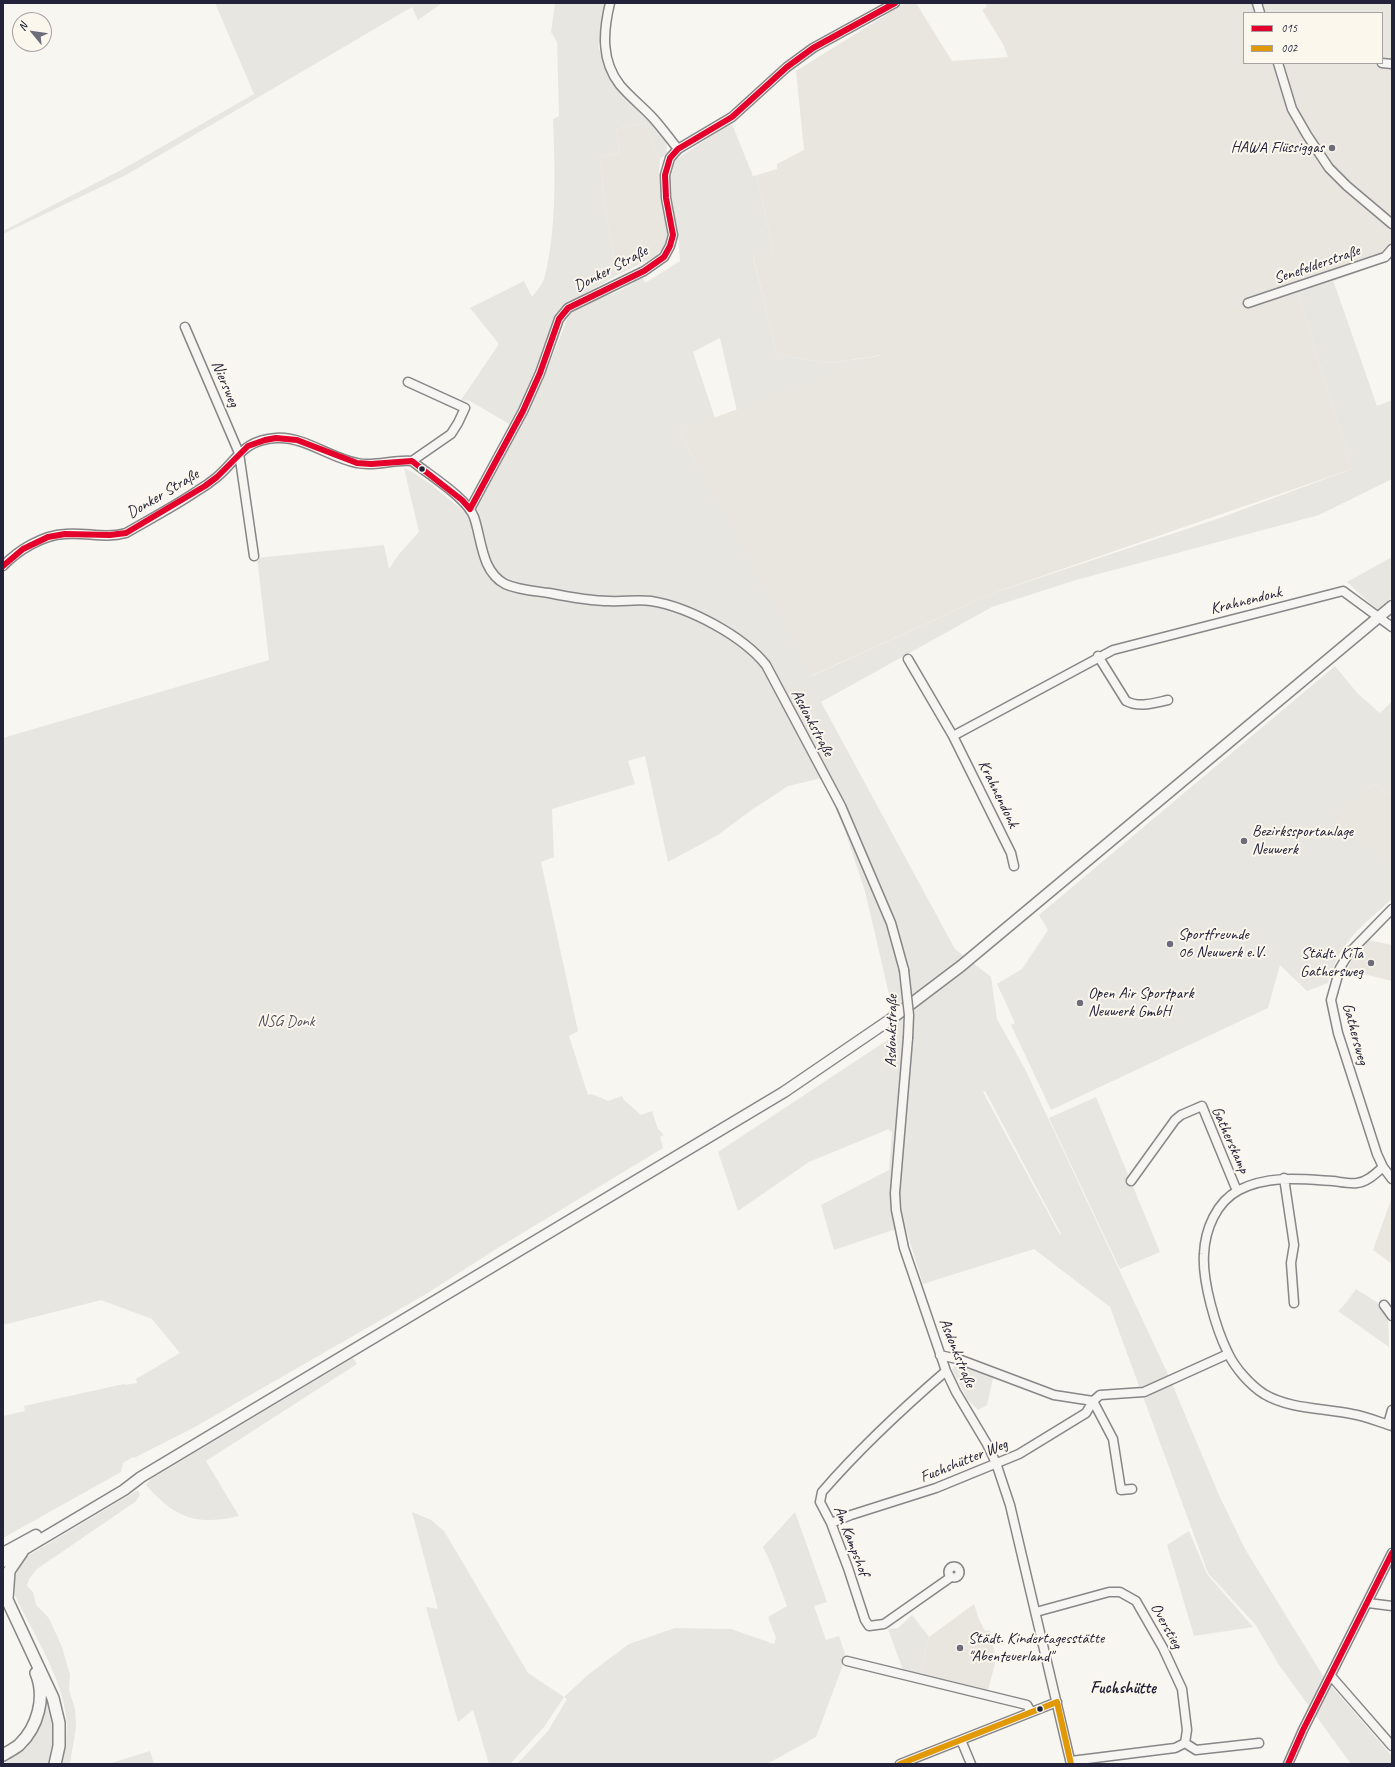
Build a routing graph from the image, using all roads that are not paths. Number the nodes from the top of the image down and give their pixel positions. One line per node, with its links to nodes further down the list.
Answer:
1 (610, 3): 4 (street)
2 (894, 3): 4 (street, Donker Straße)
3 (1278, 64): 5 (street)
4 (678, 149): 12 (street, Donker Straße)
5 (1392, 224)
6 (1392, 248): 7 (street, Senefelderstraße)
7 (1248, 303)
8 (185, 327): 10 (street, Niersweg)
9 (408, 382): 11 (street)
10 (239, 453): 11 (street, Donker Straße); 13 (street); 14 (street, Donker Straße)
11 (412, 461): 12 (street)
12 (470, 509): 32 (street, Asdonkstraße, bridge)
13 (254, 556)
14 (3, 566)
15 (1392, 606): 16 (main road)
16 (1378, 617): 17 (street, Krahnendonk); 18 (street, Krahnendonk); 39 (main road)
17 (1392, 626)
18 (1098, 656): 20 (street); 21 (street, Krahnendonk)
19 (908, 659): 21 (street, Krahnendonk)
20 (1168, 700)
21 (953, 736): 22 (street, Krahnendonk)
22 (1014, 866)
23 (1392, 908): 24 (street, Gathersweg)
24 (1383, 1167): 25 (street, Gatherskamp); 26 (street, Gathersweg)
25 (1284, 1178): 28 (street, Gatherskamp); 29 (street)
26 (1392, 1179)
27 (1131, 1181): 28 (street, Gatherskamp)
28 (1237, 1191): 33 (street, Gatherskamp)
29 (1294, 1303)
30 (1384, 1305): 31 (street)
31 (1392, 1316)
32 (940, 1354): 34 (street, Asdonkstraße); 35 (street)
33 (1228, 1354): 35 (street); 37 (street, Gatherskamp)
34 (946, 1371): 38 (street, Asdonkstraße); 41 (street, Am Kampshof)
35 (1093, 1401): 38 (street, Fuchshütter Weg); 40 (street)
36 (1392, 1410): 37 (street, Gatherskamp)
37 (1390, 1425)
38 (996, 1463): 41 (street, Fuchshütter Weg); 50 (street, Asdonkstraße)
39 (141, 1477): 42 (main road); 43 (main road)
40 (1132, 1489)
41 (831, 1523): 46 (street, Am Kampshof)
42 (22, 1552): 45 (main road); 48 (highway)
43 (3, 1553)
44 (1392, 1553): 47 (street)
45 (3, 1562)
46 (951, 1577)
47 (1368, 1603): 49 (street); 52 (street)
48 (4, 1605): 59 (highway); 61 (highway)
49 (1392, 1606)
50 (1036, 1612): 53 (street, Asdonkstraße); 56 (street, Overstieg)
51 (848, 1661): 54 (street)
52 (1331, 1676): 58 (street); 64 (street)
53 (1057, 1702): 54 (street); 60 (street, Asdonkstraße)
54 (1031, 1712): 55 (street)
55 (960, 1740): 62 (street); 63 (street)
56 (1185, 1743): 57 (street); 60 (street)
57 (1259, 1743)
58 (1392, 1746)
59 (3, 1755)
60 (1071, 1763)
61 (55, 1764)
62 (900, 1764)
63 (971, 1764)
64 (1288, 1764)

